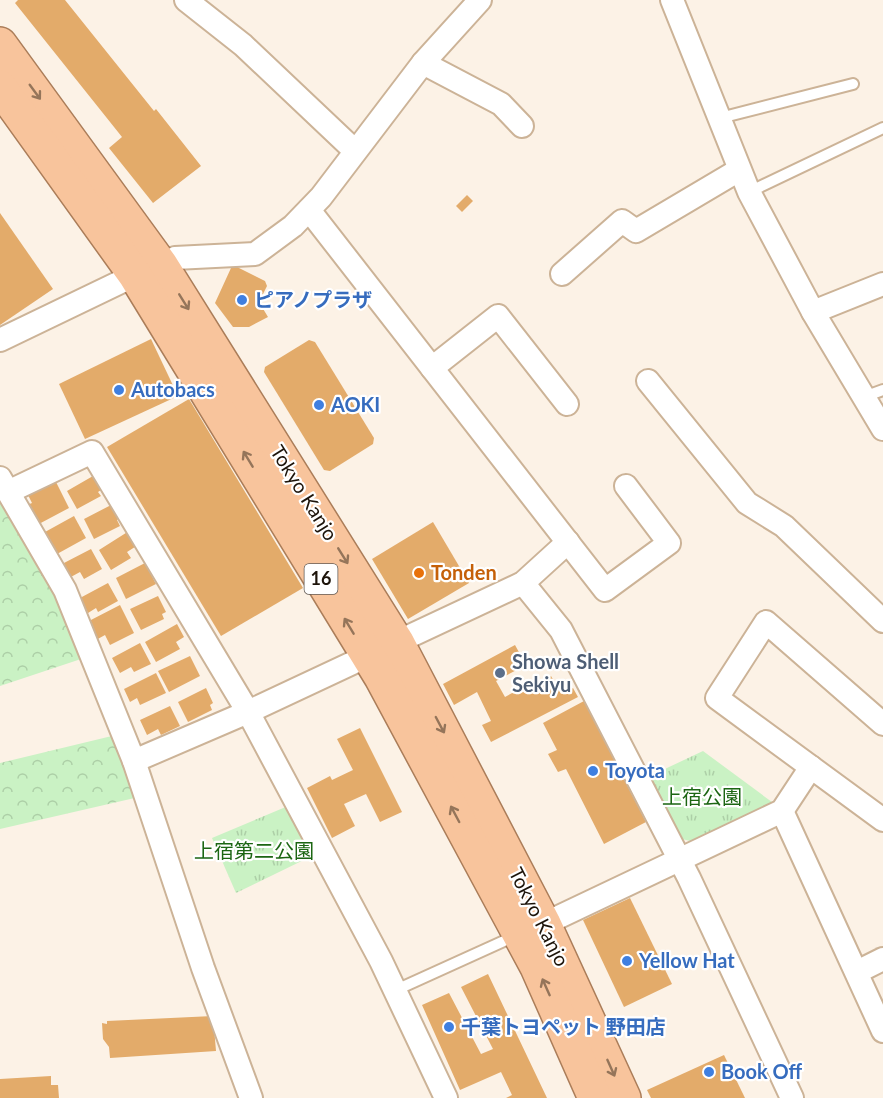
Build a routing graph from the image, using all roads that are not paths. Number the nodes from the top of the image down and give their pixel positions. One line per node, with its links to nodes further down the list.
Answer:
1 (186, 0): 11 (street)
2 (480, 0): 5 (street)
3 (672, 0): 8 (street)
4 (0, 44): 15 (highway, Tokyo Kanjo / 16, one-way to 15)
5 (423, 63): 9 (street); 11 (street)
6 (853, 84): 8 (lane)
7 (0, 87): 15 (highway, Tokyo Kanjo / 16)
8 (720, 118): 12 (street)
9 (522, 126)
10 (883, 128): 13 (lane)
11 (354, 150): 14 (street)
12 (739, 170): 13 (street); 16 (street)
13 (749, 192): 18 (street)
14 (309, 210): 15 (street); 20 (street)
15 (148, 270): 19 (street); 30 (highway, Tokyo Kanjo / 16, one-way to 30); 31 (highway, Tokyo Kanjo / 16, one-way to 15)
16 (562, 274)
17 (883, 284): 18 (street)
18 (813, 312): 22 (street)
19 (0, 340)
20 (432, 368): 23 (street); 27 (street)
21 (648, 381): 29 (street)
22 (873, 393): 24 (street)
23 (567, 404)
24 (883, 429)
25 (4, 485): 32 (street); 34 (street)
26 (626, 486): 27 (street)
27 (568, 542): 28 (street)
28 (523, 583): 30 (street); 38 (street)
29 (883, 621)
30 (397, 642): 31 (street); 39 (highway, Tokyo Kanjo / 16, one-way to 39)
31 (368, 656): 32 (street); 47 (highway, Tokyo Kanjo / 16, one-way to 31)
32 (248, 712): 34 (street); 43 (street)
33 (883, 724): 35 (street)
34 (134, 761): 45 (street)
35 (812, 767): 36 (street); 37 (street)
36 (782, 811): 38 (street); 42 (street)
37 (883, 820)
38 (680, 859): 39 (street); 49 (street)
39 (544, 924): 48 (highway, Tokyo Kanjo / 16, one-way to 48)
40 (504, 941): 43 (lane)
41 (883, 959): 42 (street)
42 (857, 972): 44 (street)
43 (396, 990): 46 (street)
44 (883, 1030)
45 (251, 1098)
46 (446, 1098)
47 (595, 1098)
48 (624, 1098)
49 (792, 1098)

